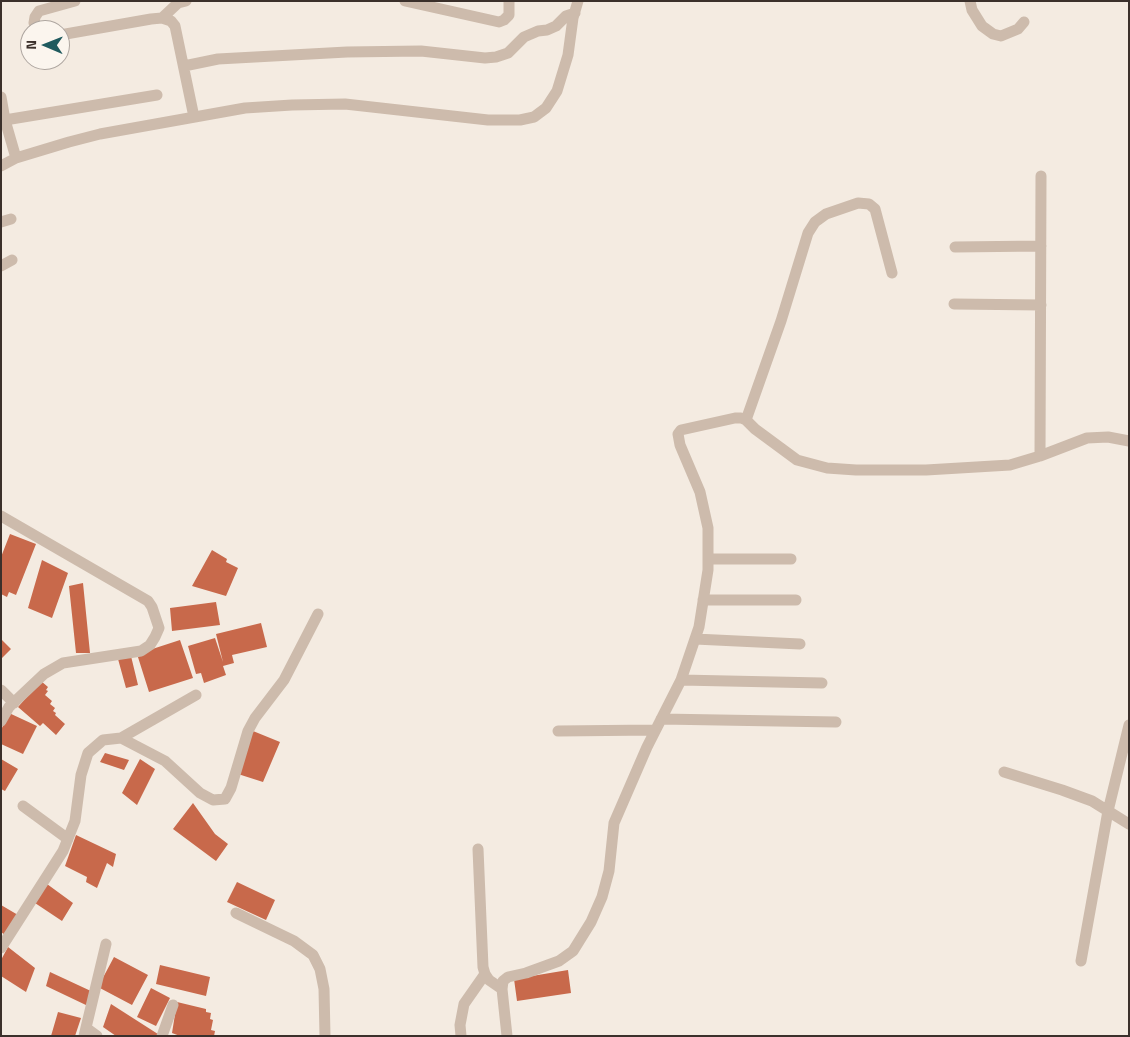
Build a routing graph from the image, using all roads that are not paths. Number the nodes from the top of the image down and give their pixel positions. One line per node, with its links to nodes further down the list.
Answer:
1 (75, 1): 9 (street)
2 (186, 1): 8 (street)
3 (405, 1): 4 (street)
4 (509, 1)
5 (578, 1): 7 (street)
6 (970, 1): 10 (street)
7 (575, 13): 12 (street); 15 (street)
8 (162, 18): 11 (street); 12 (street)
9 (34, 20)
10 (1024, 22)
11 (70, 33)
12 (184, 66): 15 (street)
13 (157, 96): 16 (street)
14 (1, 97): 16 (street)
15 (194, 117): 17 (street)
16 (5, 120): 17 (street)
17 (16, 158): 18 (street)
18 (1, 166)
19 (1041, 176): 20 (street)
20 (1041, 246): 21 (street); 26 (street)
21 (955, 247)
22 (12, 260): 23 (street)
23 (1, 266)
24 (892, 273): 27 (street)
25 (954, 304): 26 (street)
26 (1041, 305): 29 (street)
27 (746, 420): 29 (street); 31 (street)
28 (1129, 441): 29 (street)
29 (1040, 456)
30 (1, 516): 42 (street)
31 (708, 559): 32 (street); 33 (street)
32 (790, 559)
33 (704, 600): 34 (street); 36 (street)
34 (796, 600)
35 (318, 614): 48 (street)
36 (695, 640): 37 (street); 38 (street)
37 (800, 644)
38 (681, 680): 39 (street); 45 (street)
39 (822, 683)
40 (1, 690): 42 (street)
41 (196, 694): 48 (street)
42 (14, 702): 43 (street)
43 (1, 721)
44 (836, 722): 45 (street)
45 (658, 724): 47 (street); 60 (street)
46 (1129, 725): 51 (street)
47 (558, 732)
48 (121, 738): 53 (street)
49 (1004, 772): 51 (street)
50 (23, 806): 53 (street)
51 (1108, 811): 52 (street); 58 (street)
52 (1129, 824)
53 (68, 839): 57 (street)
54 (478, 849): 59 (street)
55 (236, 913): 65 (street)
56 (106, 944): 62 (street)
57 (1, 948)
58 (1081, 961)
59 (485, 974): 60 (street); 66 (street)
60 (502, 988): 67 (street)
61 (173, 1005): 64 (street)
62 (85, 1032): 63 (street)
63 (97, 1036)
64 (162, 1036)
65 (325, 1036)
66 (461, 1036)
67 (507, 1036)

